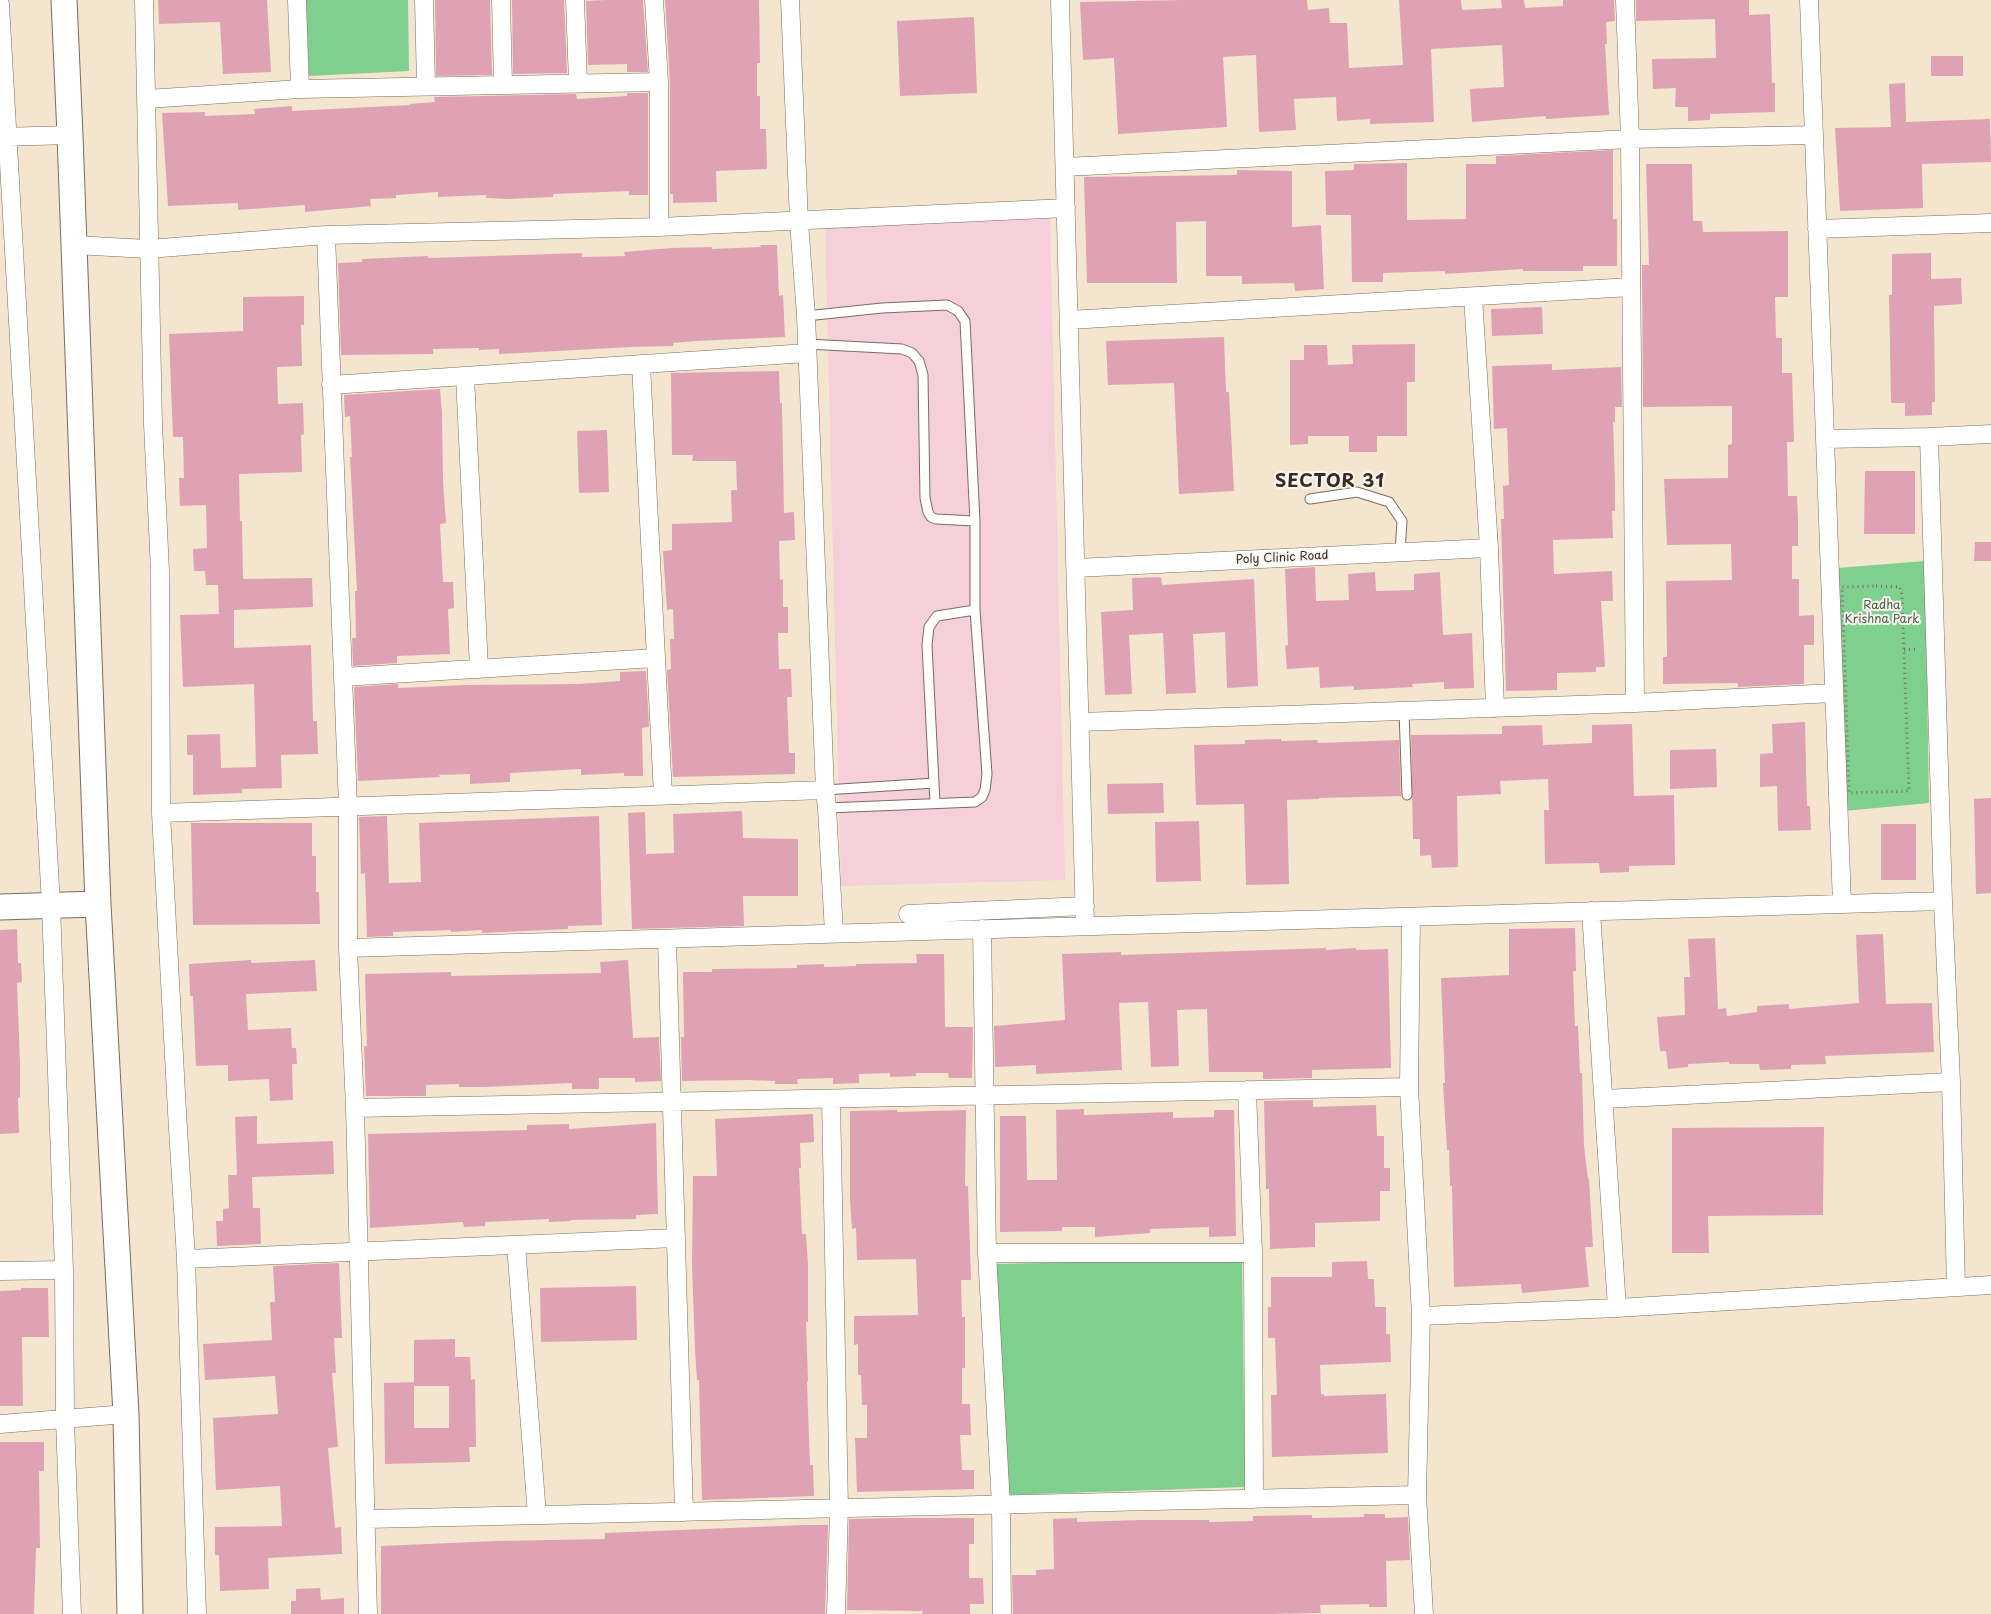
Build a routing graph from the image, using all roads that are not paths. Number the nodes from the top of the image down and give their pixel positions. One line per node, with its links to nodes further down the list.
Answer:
1 (64, 0): 19 (street)
2 (144, 0): 18 (street)
3 (297, 0): 17 (street)
4 (424, 0): 16 (street)
5 (501, 0): 15 (street)
6 (575, 0): 13 (street)
7 (654, 0): 14 (street)
8 (790, 0): 25 (street)
9 (1060, 0): 23 (street)
10 (1625, 0): 22 (street)
11 (1809, 0): 20 (street)
12 (0, 4): 21 (street)
13 (578, 82): 14 (street); 15 (street)
14 (659, 82): 27 (street)
15 (503, 84): 16 (street)
16 (426, 85): 17 (street)
17 (300, 89): 18 (street)
18 (147, 99): 31 (street)
19 (70, 135): 21 (street); 30 (street)
20 (1814, 135): 22 (street); 28 (street)
21 (3, 137): 32 (street)
22 (1630, 139): 23 (street); 33 (street)
23 (1065, 167): 24 (street)
24 (1066, 208): 25 (street); 36 (street)
25 (799, 222): 27 (street); 35 (street)
26 (1991, 223): 28 (street)
27 (659, 228): 29 (street)
28 (1817, 229): 43 (street)
29 (326, 234): 31 (street); 40 (street)
30 (74, 245): 31 (street); 68 (street)
31 (148, 249): 65 (street)
32 (7, 283): 67 (street)
33 (1631, 288): 34 (street); 54 (street)
34 (1473, 297): 36 (street); 46 (street)
35 (806, 316): 37 (street); 45 (lane)
36 (1069, 320): 48 (street)
37 (807, 349): 38 (street); 45 (lane); 59 (street)
38 (641, 364): 39 (street); 50 (street)
39 (464, 376): 40 (street); 51 (street)
40 (331, 385): 52 (street)
41 (1991, 434): 42 (street)
42 (1929, 437): 43 (street); 66 (street)
43 (1825, 439): 53 (street)
44 (1310, 499): 47 (lane)
45 (976, 521): 49 (lane)
46 (1489, 548): 47 (street, Poly Clinic Road); 55 (street)
47 (1400, 553): 48 (street, Poly Clinic Road)
48 (1076, 568): 57 (street)
49 (975, 610): 58 (lane); 62 (lane)
50 (656, 658): 51 (street); 60 (street)
51 (479, 669): 52 (street)
52 (343, 677): 63 (street)
53 (1834, 693): 54 (street); 69 (street)
54 (1635, 703): 55 (street)
55 (1495, 708): 56 (street)
56 (1404, 711): 57 (street); 61 (lane)
57 (1080, 722): 71 (street)
58 (934, 783): 59 (lane); 62 (lane)
59 (824, 790): 60 (street); 64 (street)
60 (663, 795): 63 (street)
61 (1407, 796)
62 (935, 803): 64 (lane)
63 (348, 806): 65 (street); 79 (street)
64 (827, 808): 77 (street)
65 (161, 813): 93 (street)
66 (1943, 901): 69 (street); 80 (street)
67 (51, 904): 68 (street); 70 (street); 95 (street)
68 (98, 904): 100 (street)
69 (1842, 904): 72 (street)
70 (0, 906)
71 (1085, 906): 73 (street); 75 (street)
72 (1591, 912): 74 (street); 85 (street)
73 (908, 914)
74 (1411, 917): 75 (street); 81 (street)
75 (1085, 926): 76 (street)
76 (982, 929): 77 (street); 83 (street)
77 (834, 934): 78 (street)
78 (667, 938): 79 (street); 86 (street)
79 (348, 948): 87 (street)
80 (1951, 1082): 85 (street); 97 (street)
81 (1409, 1087): 82 (street); 99 (street)
82 (1247, 1090): 83 (street); 92 (street)
83 (984, 1095): 84 (street); 91 (street)
84 (831, 1099): 86 (street); 106 (street)
85 (1604, 1099): 98 (street)
86 (672, 1102): 87 (street); 88 (street)
87 (355, 1108): 90 (street)
88 (676, 1238): 89 (street); 107 (street)
89 (516, 1245): 90 (street); 108 (street)
90 (358, 1252): 93 (street); 109 (street)
91 (987, 1253): 92 (street); 105 (street)
92 (1253, 1253): 104 (street)
93 (186, 1259): 112 (street)
94 (0, 1270): 95 (street)
95 (64, 1270): 101 (street)
96 (1991, 1286): 97 (street)
97 (1956, 1287): 98 (street)
98 (1617, 1308): 99 (street)
99 (1421, 1316): 103 (street)
100 (126, 1414): 101 (street); 111 (street)
101 (65, 1420): 102 (street); 110 (street)
102 (0, 1424)
103 (1418, 1495): 104 (street); 116 (street)
104 (1254, 1499): 105 (street)
105 (1001, 1505): 106 (street); 115 (street)
106 (839, 1508): 107 (street); 114 (street)
107 (684, 1512): 108 (street)
108 (537, 1515): 109 (street)
109 (367, 1519): 113 (street)
110 (72, 1614)
111 (130, 1614)
112 (197, 1614)
113 (368, 1614)
114 (836, 1614)
115 (1002, 1614)
116 (1424, 1614)

